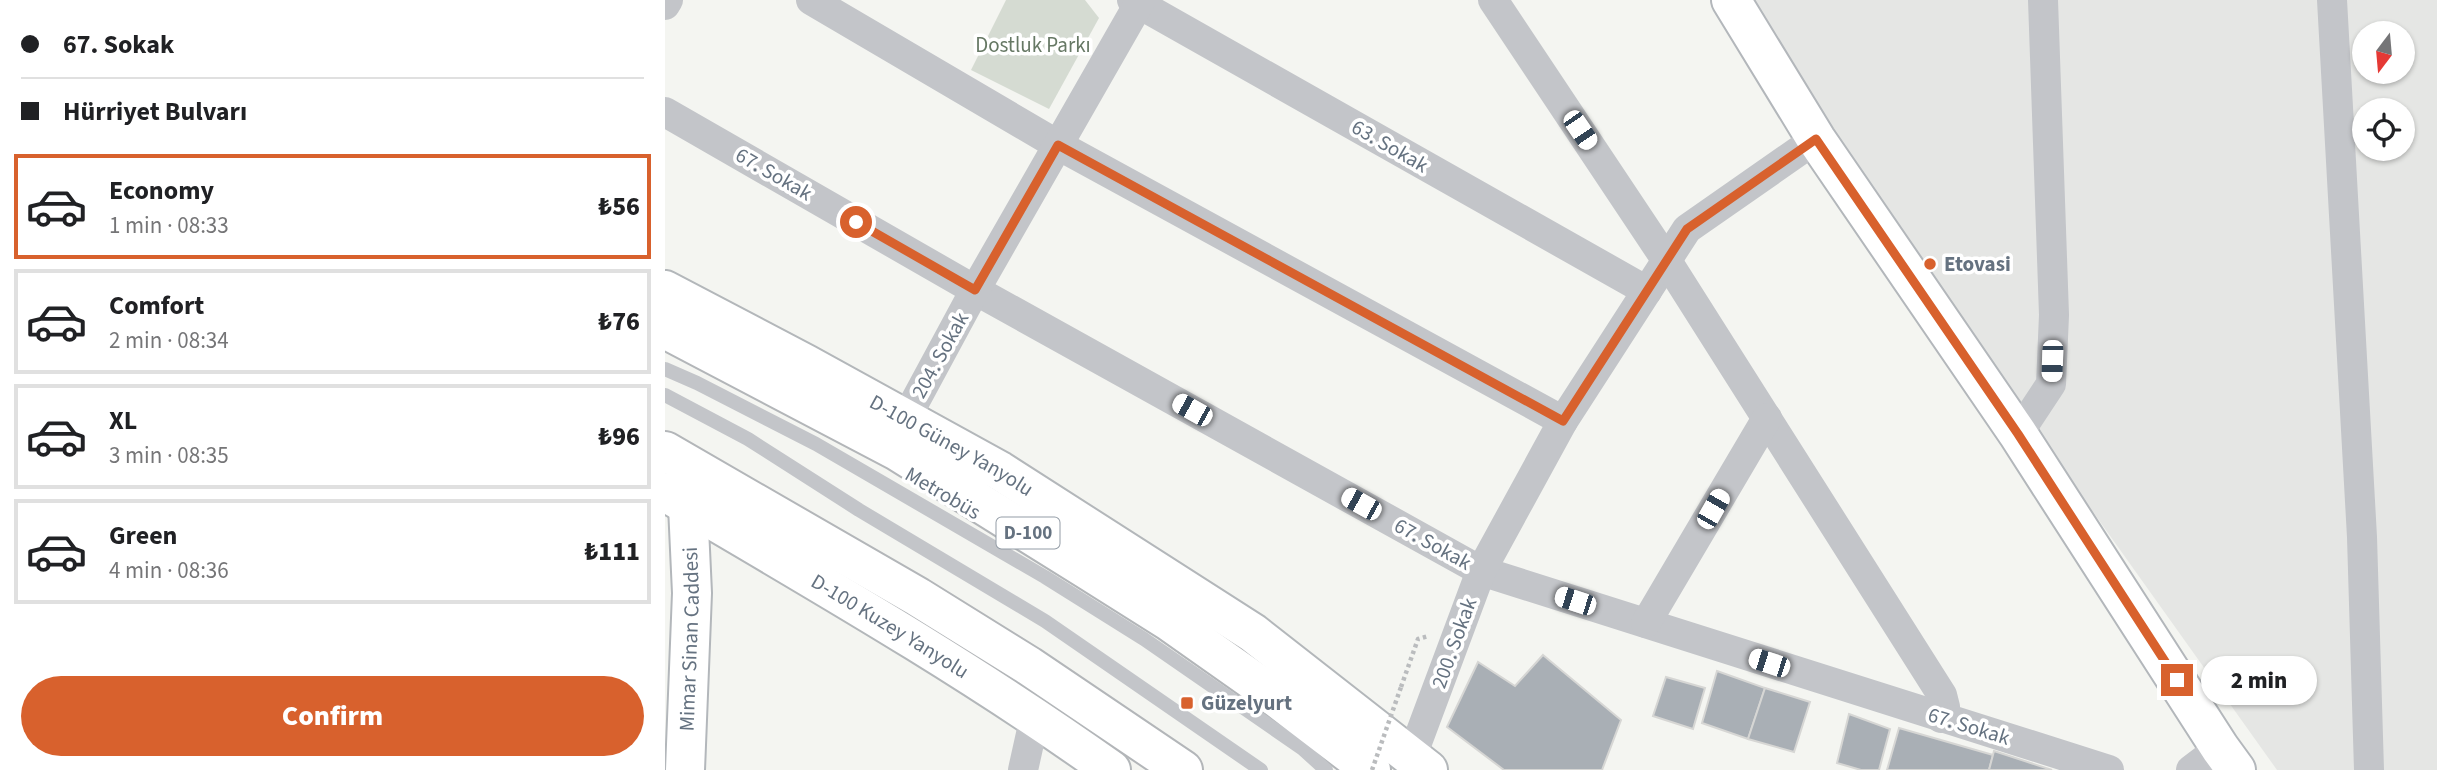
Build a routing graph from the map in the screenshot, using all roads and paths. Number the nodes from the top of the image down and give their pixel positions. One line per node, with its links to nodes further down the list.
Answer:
1 (668, 0): 8 (street)
2 (811, 0): 11 (street)
3 (1493, 0): 12 (street)
4 (1731, 0): 10 (main road)
5 (2043, 0): 22 (street)
6 (2332, 0): 40 (street)
7 (1137, 1): 11 (street, 204. Sokak); 15 (street, 63. Sokak)
8 (665, 5)
9 (665, 112): 14 (street, 67. Sokak)
10 (1816, 139): 12 (street, 200. Sokak); 22 (main road)
11 (1058, 145): 14 (street, 204. Sokak); 21 (street)
12 (1667, 261): 15 (street, 200. Sokak); 20 (street)
13 (665, 290): 19 (main road, D-100 Güney Yanyolu)
14 (975, 290): 19 (street, 204. Sokak); 25 (street, 67. Sokak)
15 (1647, 291): 21 (street, 200. Sokak)
16 (665, 329): 38 (main road, D-100)
17 (665, 369): 37 (lane, Metrobüs)
18 (665, 394): 36 (lane)
19 (906, 418): 31 (main road, D-100 Güney Yanyolu)
20 (1767, 418): 26 (street); 29 (street)
21 (1563, 421): 25 (street, 200. Sokak)
22 (2018, 434): 32 (main road)
23 (665, 451): 35 (main road)
24 (677, 499): 28 (main road, D-100 Kuzey Yanyolu); 30 (main road, Mimar Sinan Caddesi)
25 (1481, 570): 26 (street, 67. Sokak); 31 (street, 200. Sokak)
26 (1646, 623): 29 (street, 67. Sokak)
27 (1418, 639): 38 (path, bridge)
28 (1035, 716): 33 (street); 34 (main road, D-100 Kuzey Yanyolu)
29 (1941, 718): 39 (street, 67. Sokak)
30 (678, 746)
31 (1420, 763)
32 (2216, 763)
33 (1023, 770)
34 (1111, 770)
35 (1183, 770)
36 (1261, 770)
37 (1326, 770)
38 (1371, 770)
39 (2109, 770)
40 (2369, 770)

